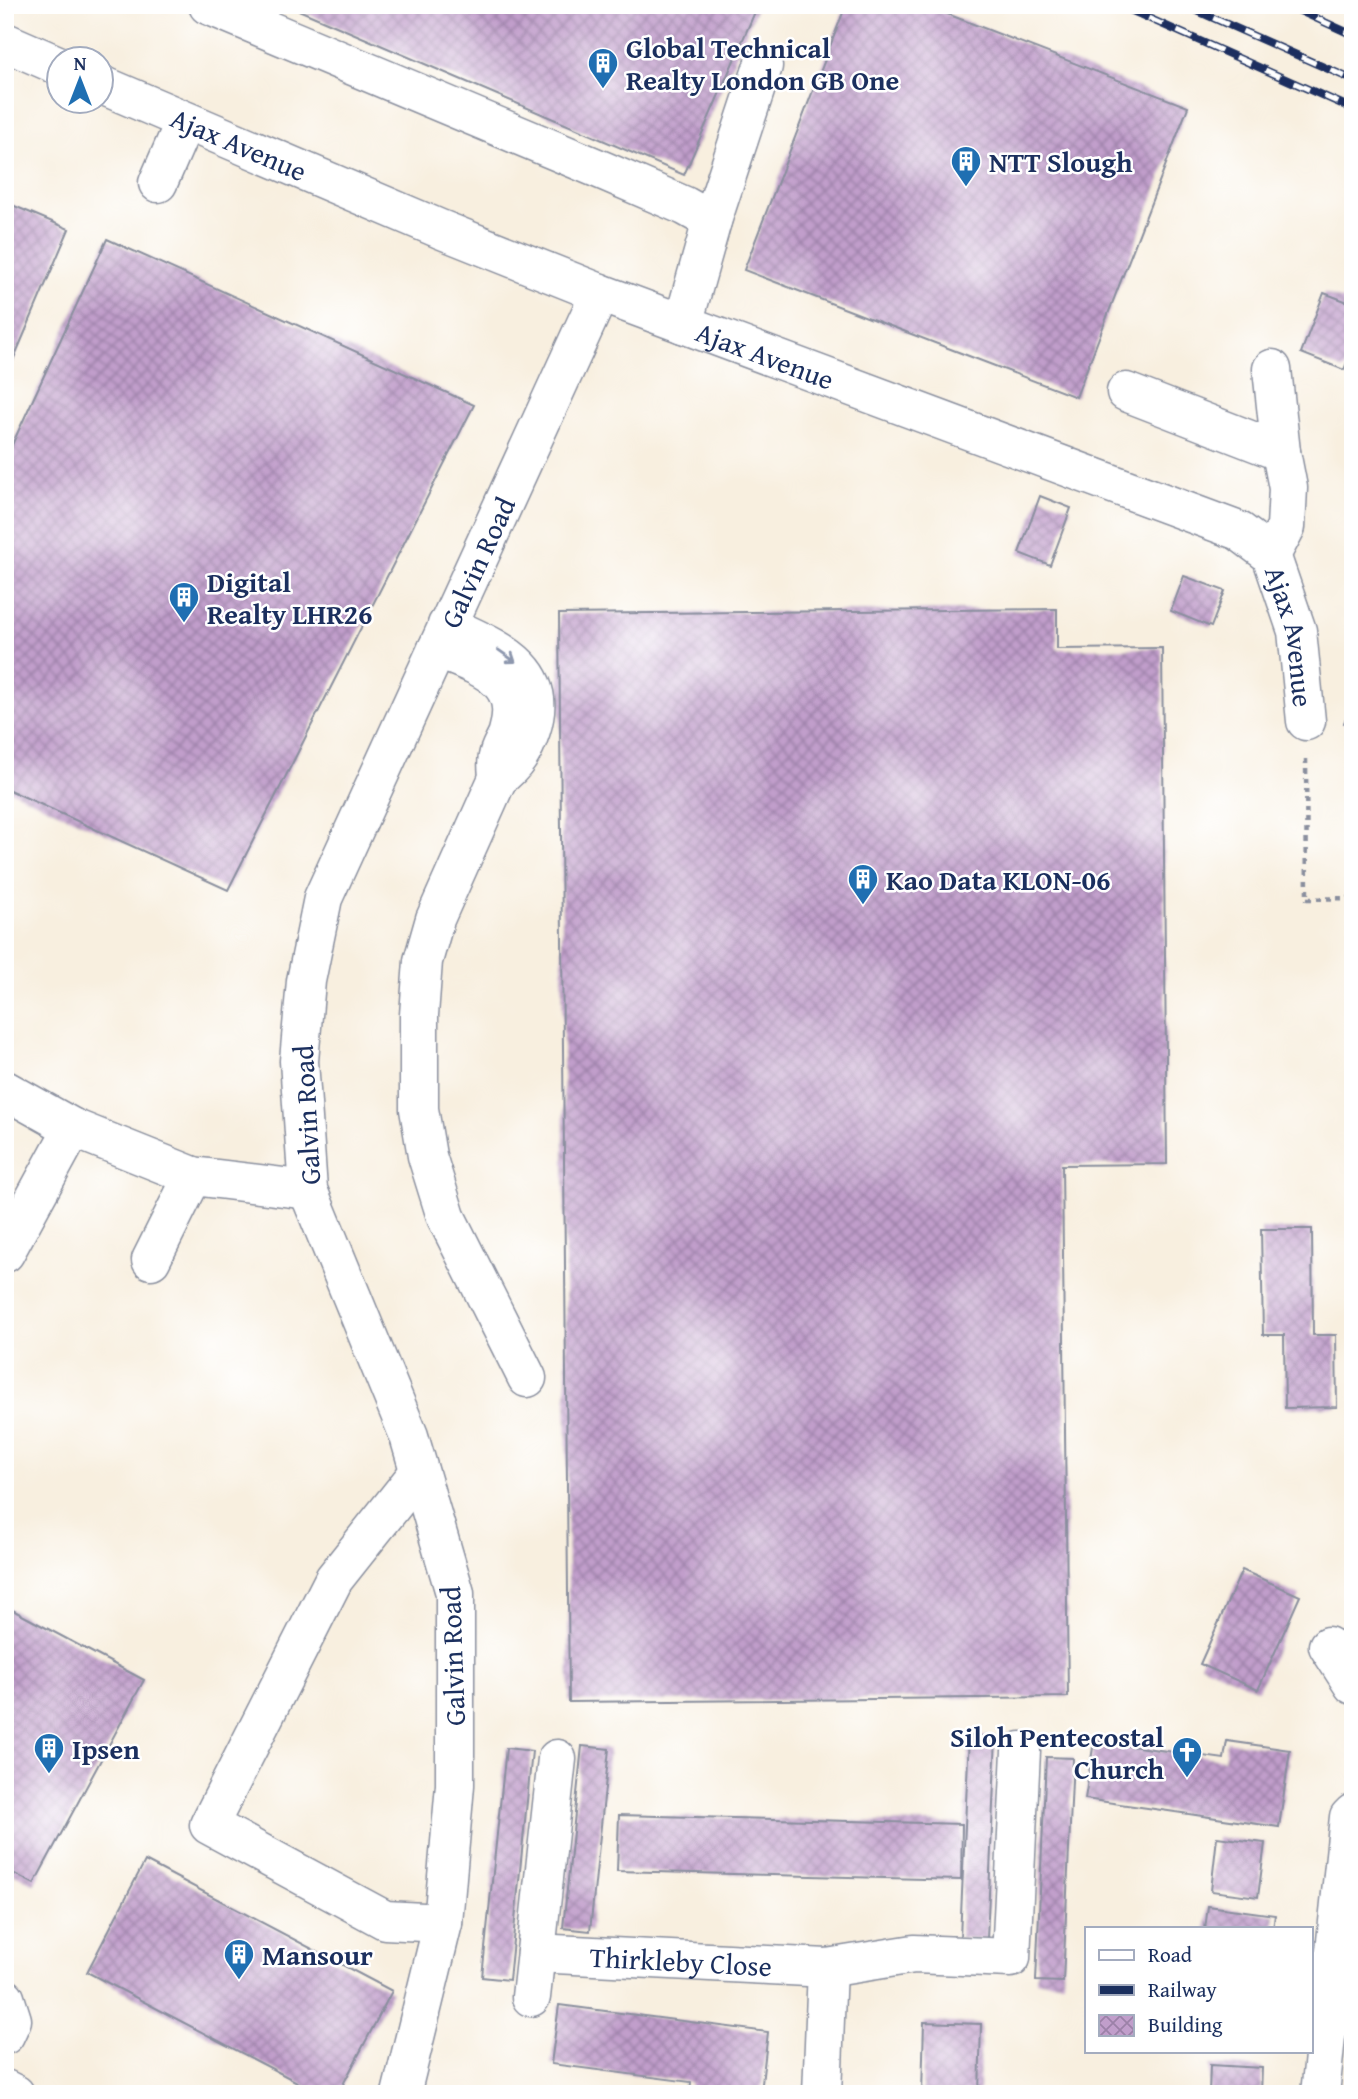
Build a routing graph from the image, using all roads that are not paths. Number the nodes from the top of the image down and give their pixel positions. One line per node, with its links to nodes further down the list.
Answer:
1 (208, 5): 8 (street)
2 (5, 42): 3 (street)
3 (46, 60)
4 (763, 66): 8 (street)
5 (116, 91): 6 (street, Ajax Avenue)
6 (185, 121): 7 (street); 9 (street, Ajax Avenue)
7 (158, 183)
8 (712, 221): 10 (street)
9 (600, 293): 10 (street, Ajax Avenue); 15 (street, Galvin Road)
10 (683, 324): 14 (street, Ajax Avenue)
11 (1272, 369): 13 (street)
12 (1126, 393): 13 (street)
13 (1280, 452): 14 (street)
14 (1271, 555): 16 (street, Ajax Avenue)
15 (442, 637): 20 (street, Galvin Road); 23 (street)
16 (1306, 721)
17 (5, 1090): 18 (street)
18 (73, 1128): 19 (street); 21 (street)
19 (193, 1176): 20 (street); 22 (street)
20 (308, 1190): 24 (street, Galvin Road)
21 (5, 1253)
22 (151, 1260)
23 (527, 1378)
24 (419, 1472): 30 (street, Galvin Road); 30 (street)
25 (1328, 1646): 26 (street)
26 (1353, 1685)
27 (1021, 1751): 32 (street, Thirkleby Close)
28 (557, 1759): 31 (street)
29 (1353, 1813): 40 (street)
30 (443, 1923): 38 (street, Galvin Road)
31 (536, 1953): 32 (street, Thirkleby Close); 33 (street)
32 (827, 1968): 39 (street)
33 (531, 1997)
34 (5, 1998): 35 (street)
35 (5, 2035)
36 (5, 2089): 37 (street)
37 (15, 2094)
38 (401, 2094)
39 (821, 2094)
40 (1320, 2094)

